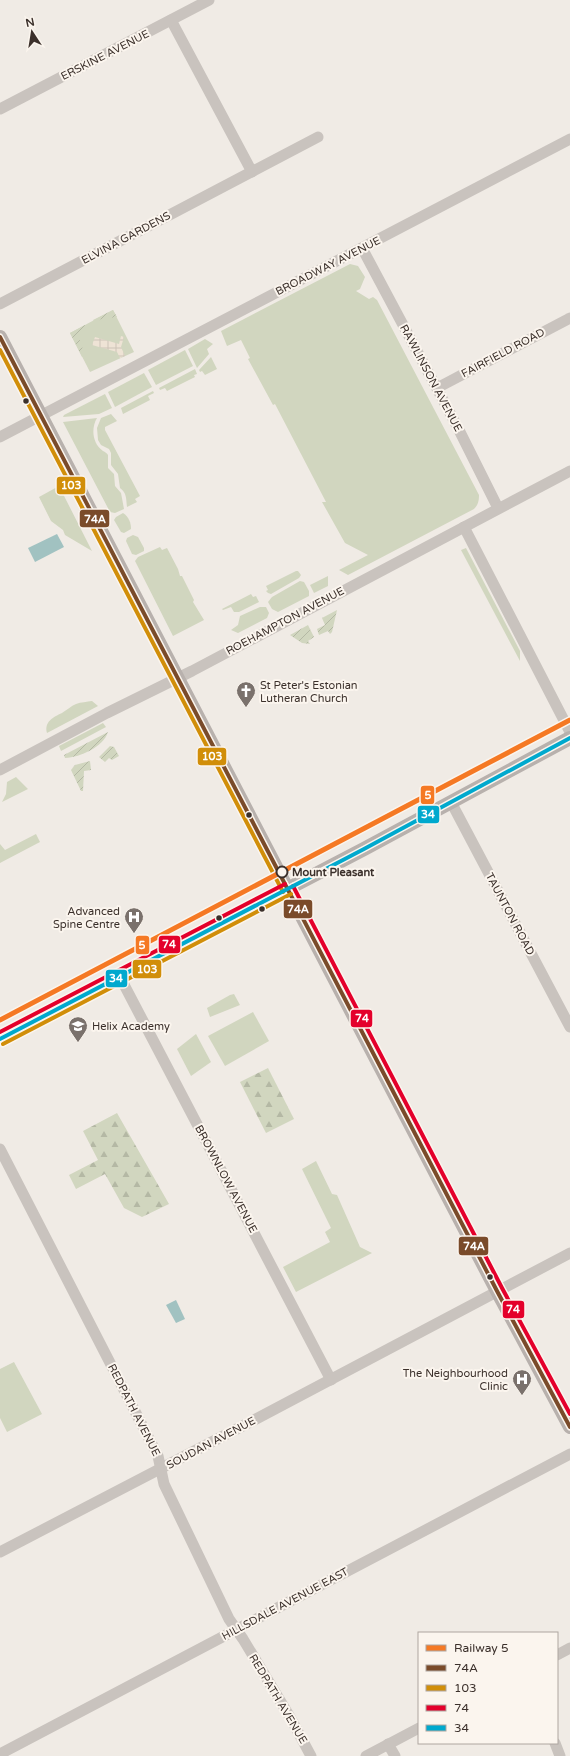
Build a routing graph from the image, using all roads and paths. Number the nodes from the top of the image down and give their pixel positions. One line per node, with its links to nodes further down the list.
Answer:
1 (209, 0): 2 (street, ERSKINE AVENUE)
2 (171, 20): 3 (street, ERSKINE AVENUE); 6 (street)
3 (0, 109)
4 (318, 137): 6 (street, ELVINA GARDENS)
5 (570, 139): 7 (street, BROADWAY AVENUE)
6 (252, 172): 8 (street, ELVINA GARDENS)
7 (362, 248): 11 (street, RAWLINSON AVENUE); 12 (street, BROADWAY AVENUE)
8 (0, 304)
9 (570, 318): 11 (street, FAIRFIELD ROAD)
10 (0, 337): 12 (main road)
11 (437, 388): 15 (street, RAWLINSON AVENUE)
12 (41, 415): 13 (street, BROADWAY AVENUE); 17 (main road)
13 (0, 437)
14 (570, 471): 15 (street, ROEHAMPTON AVENUE)
15 (498, 508): 16 (street, ROEHAMPTON AVENUE)
16 (464, 527): 17 (street, ROEHAMPTON AVENUE); 18 (street)
17 (177, 678): 20 (street, ROEHAMPTON AVENUE); 22 (main road)
18 (570, 732)
19 (570, 738): 21 (main road)
20 (0, 770)
21 (451, 802): 22 (main road); 24 (street, TAUNTON ROAD)
22 (288, 889): 23 (main road); 28 (main road)
23 (120, 977): 25 (main road); 29 (street, BROWNLOW AVENUE)
24 (570, 1027)
25 (0, 1039)
26 (0, 1149): 32 (street, REDPATH AVENUE)
27 (570, 1253): 28 (street, SOUDAN AVENUE)
28 (497, 1291): 29 (street, SOUDAN AVENUE); 30 (main road)
29 (331, 1380): 32 (street, SOUDAN AVENUE)
30 (570, 1428)
31 (570, 1454): 34 (street, HILLSDALE AVENUE EAST)
32 (162, 1468): 33 (street, SOUDAN AVENUE); 34 (street, REDPATH AVENUE)
33 (0, 1552)
34 (237, 1629): 40 (street, HILLSDALE AVENUE EAST); 41 (street, REDPATH AVENUE)
35 (570, 1648): 36 (street)
36 (558, 1654)
37 (418, 1729): 38 (street)
38 (388, 1744): 42 (street); 43 (street)
39 (555, 1744): 44 (street)
40 (0, 1754)
41 (311, 1756)
42 (366, 1756)
43 (395, 1756)
44 (560, 1756)

